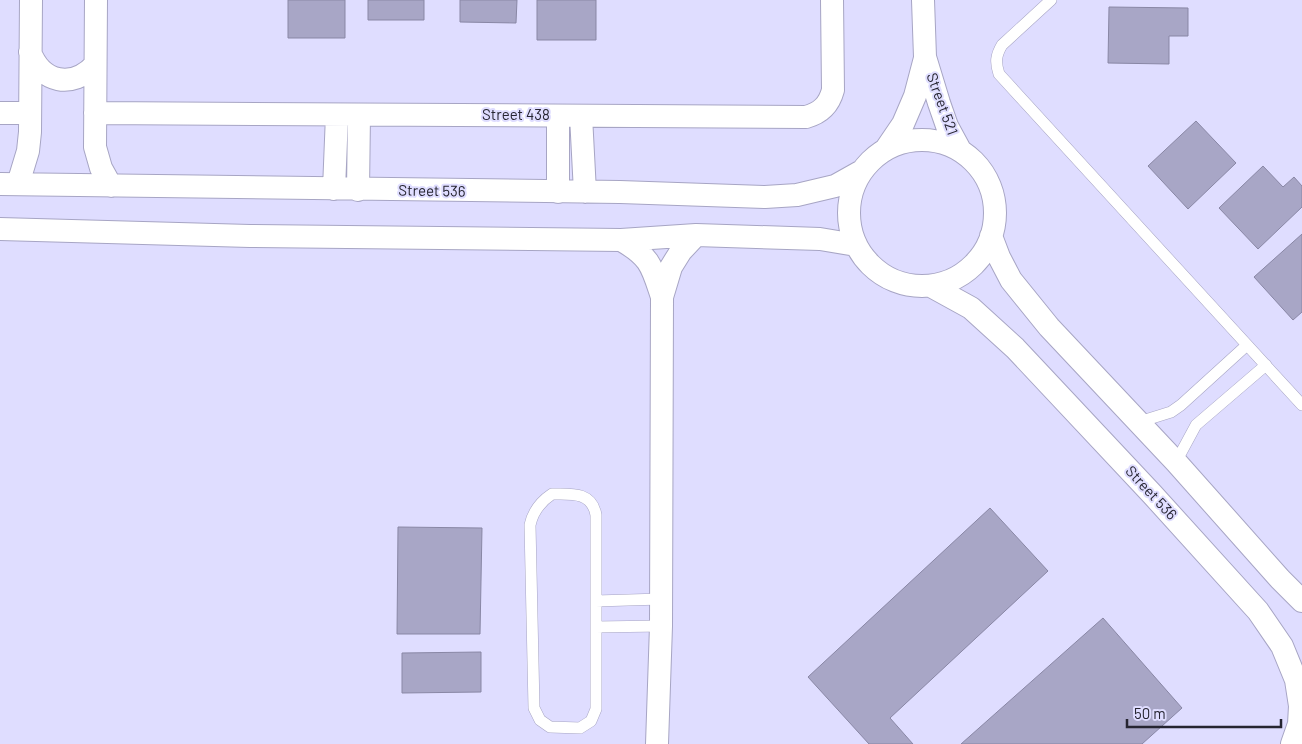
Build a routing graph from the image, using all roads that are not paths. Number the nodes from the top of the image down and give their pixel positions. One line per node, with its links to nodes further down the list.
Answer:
1 (31, 0): 6 (street)
2 (96, 0): 8 (street)
3 (832, 0): 14 (street, Street 438)
4 (923, 0): 7 (street, Street 521)
5 (1051, 0): 31 (lane)
6 (30, 52): 8 (street); 10 (street)
7 (925, 57): 15 (street, Street 521); 16 (street, Street 521)
8 (95, 65): 11 (street)
9 (0, 113): 10 (street)
10 (29, 113): 18 (street)
11 (95, 113): 12 (street, Street 438); 19 (street)
12 (348, 115): 13 (street, Street 438); 20 (street); 21 (street)
13 (558, 116): 14 (street, Street 438); 22 (street)
14 (581, 116): 23 (street)
15 (886, 149): 16 (street); 17 (street)
16 (960, 150): 26 (street)
17 (860, 172): 23 (street, Street 536); 28 (street)
18 (9, 184): 19 (street, Street 536)
19 (111, 186): 20 (street, Street 536)
20 (334, 189): 21 (street, Street 536)
21 (358, 190): 22 (street, Street 536)
22 (558, 192): 23 (street, Street 536)
23 (584, 192)
24 (0, 229): 27 (street)
25 (696, 235): 27 (street); 28 (street); 30 (street)
26 (991, 236): 29 (street); 34 (street)
27 (622, 240): 30 (street)
28 (856, 245): 29 (street)
29 (931, 286): 41 (street, Street 536)
30 (662, 297): 36 (street)
31 (1247, 345): 32 (lane); 34 (lane)
32 (1266, 366): 33 (lane); 35 (lane)
33 (1302, 405)
34 (1139, 422): 35 (street)
35 (1176, 462): 38 (street)
36 (662, 599): 37 (lane); 39 (street)
37 (596, 601): 40 (lane); 40 (lane)
38 (1302, 601)
39 (661, 626): 40 (lane); 42 (street)
40 (596, 627)
41 (1298, 676): 43 (street, Street 536)
42 (658, 744)
43 (1292, 744)

